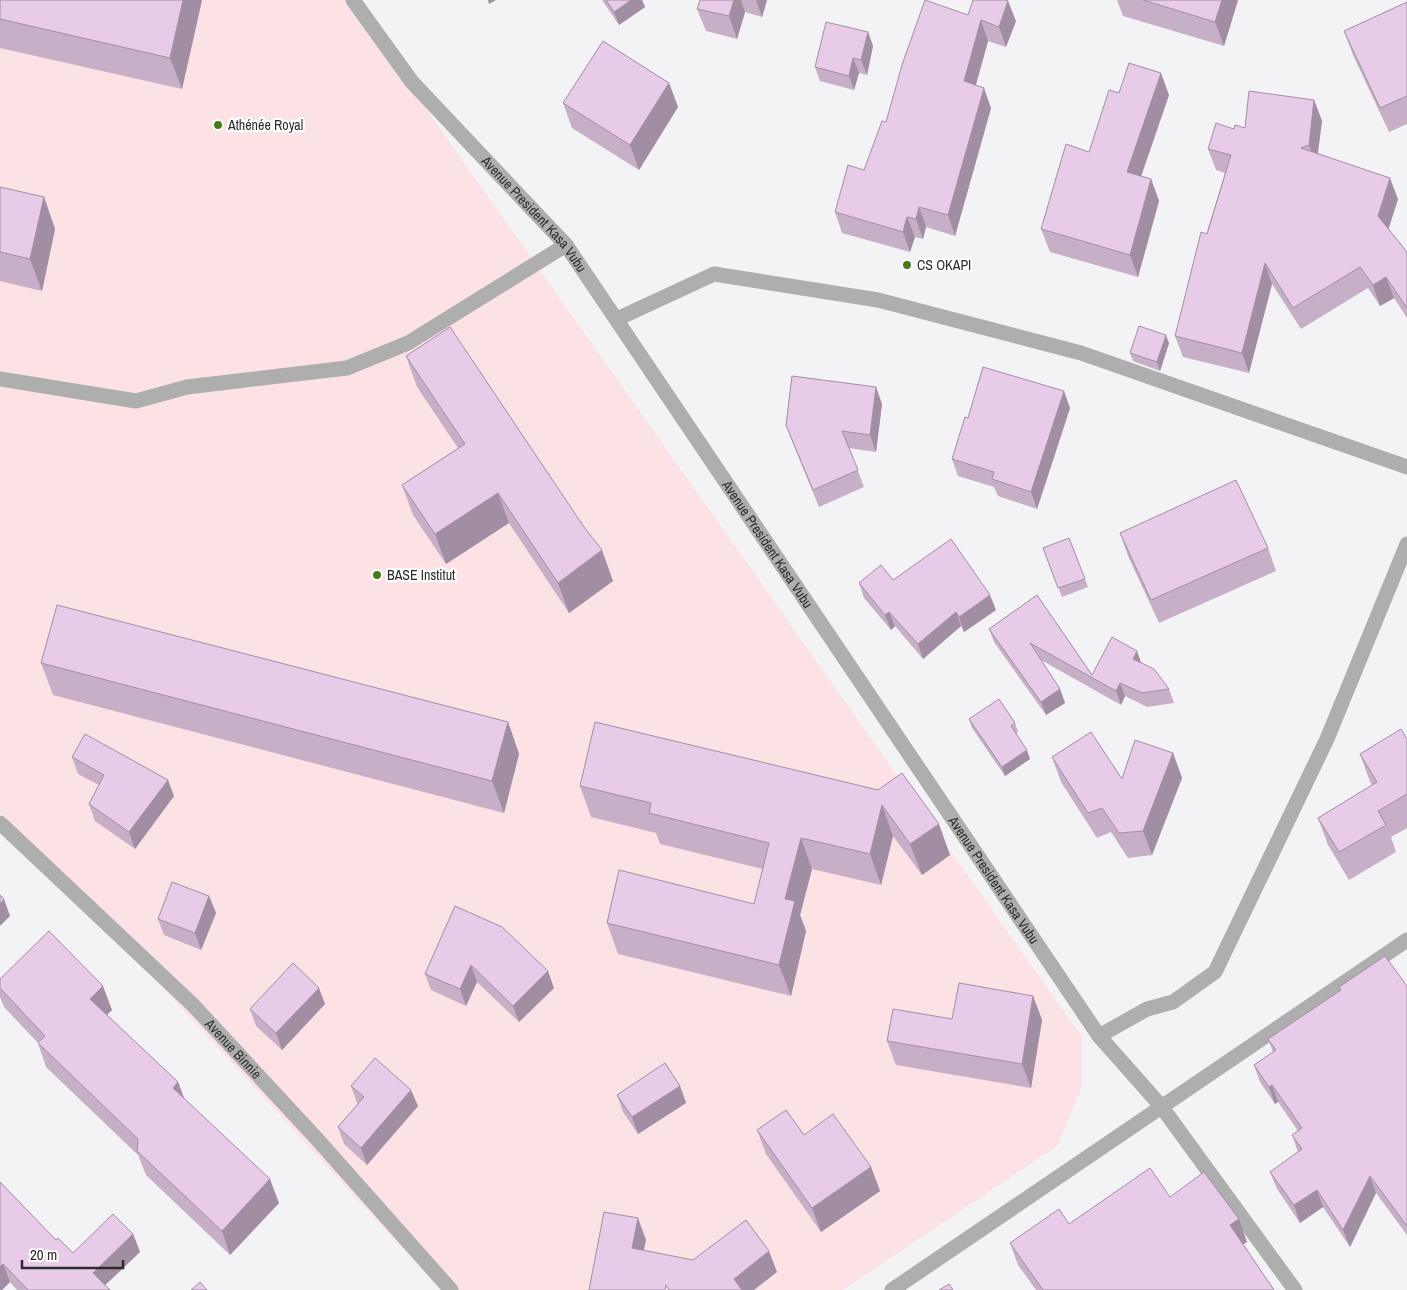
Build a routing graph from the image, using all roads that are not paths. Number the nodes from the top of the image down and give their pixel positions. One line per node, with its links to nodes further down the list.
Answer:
1 (353, 0): 2 (street, Avenue President Kasa Vubu)
2 (566, 245): 3 (street, Avenue President Kasa Vubu); 4 (street)
3 (617, 319): 5 (street); 9 (street, Avenue President Kasa Vubu)
4 (0, 379)
5 (1407, 467)
6 (1407, 544): 9 (street)
7 (0, 823): 11 (street, Avenue Binnie)
8 (1407, 940): 10 (street)
9 (1099, 1036): 10 (street, Avenue President Kasa Vubu)
10 (1161, 1106): 12 (street); 13 (street, Avenue President Kasa Vubu)
11 (451, 1290)
12 (892, 1290)
13 (1295, 1290)

